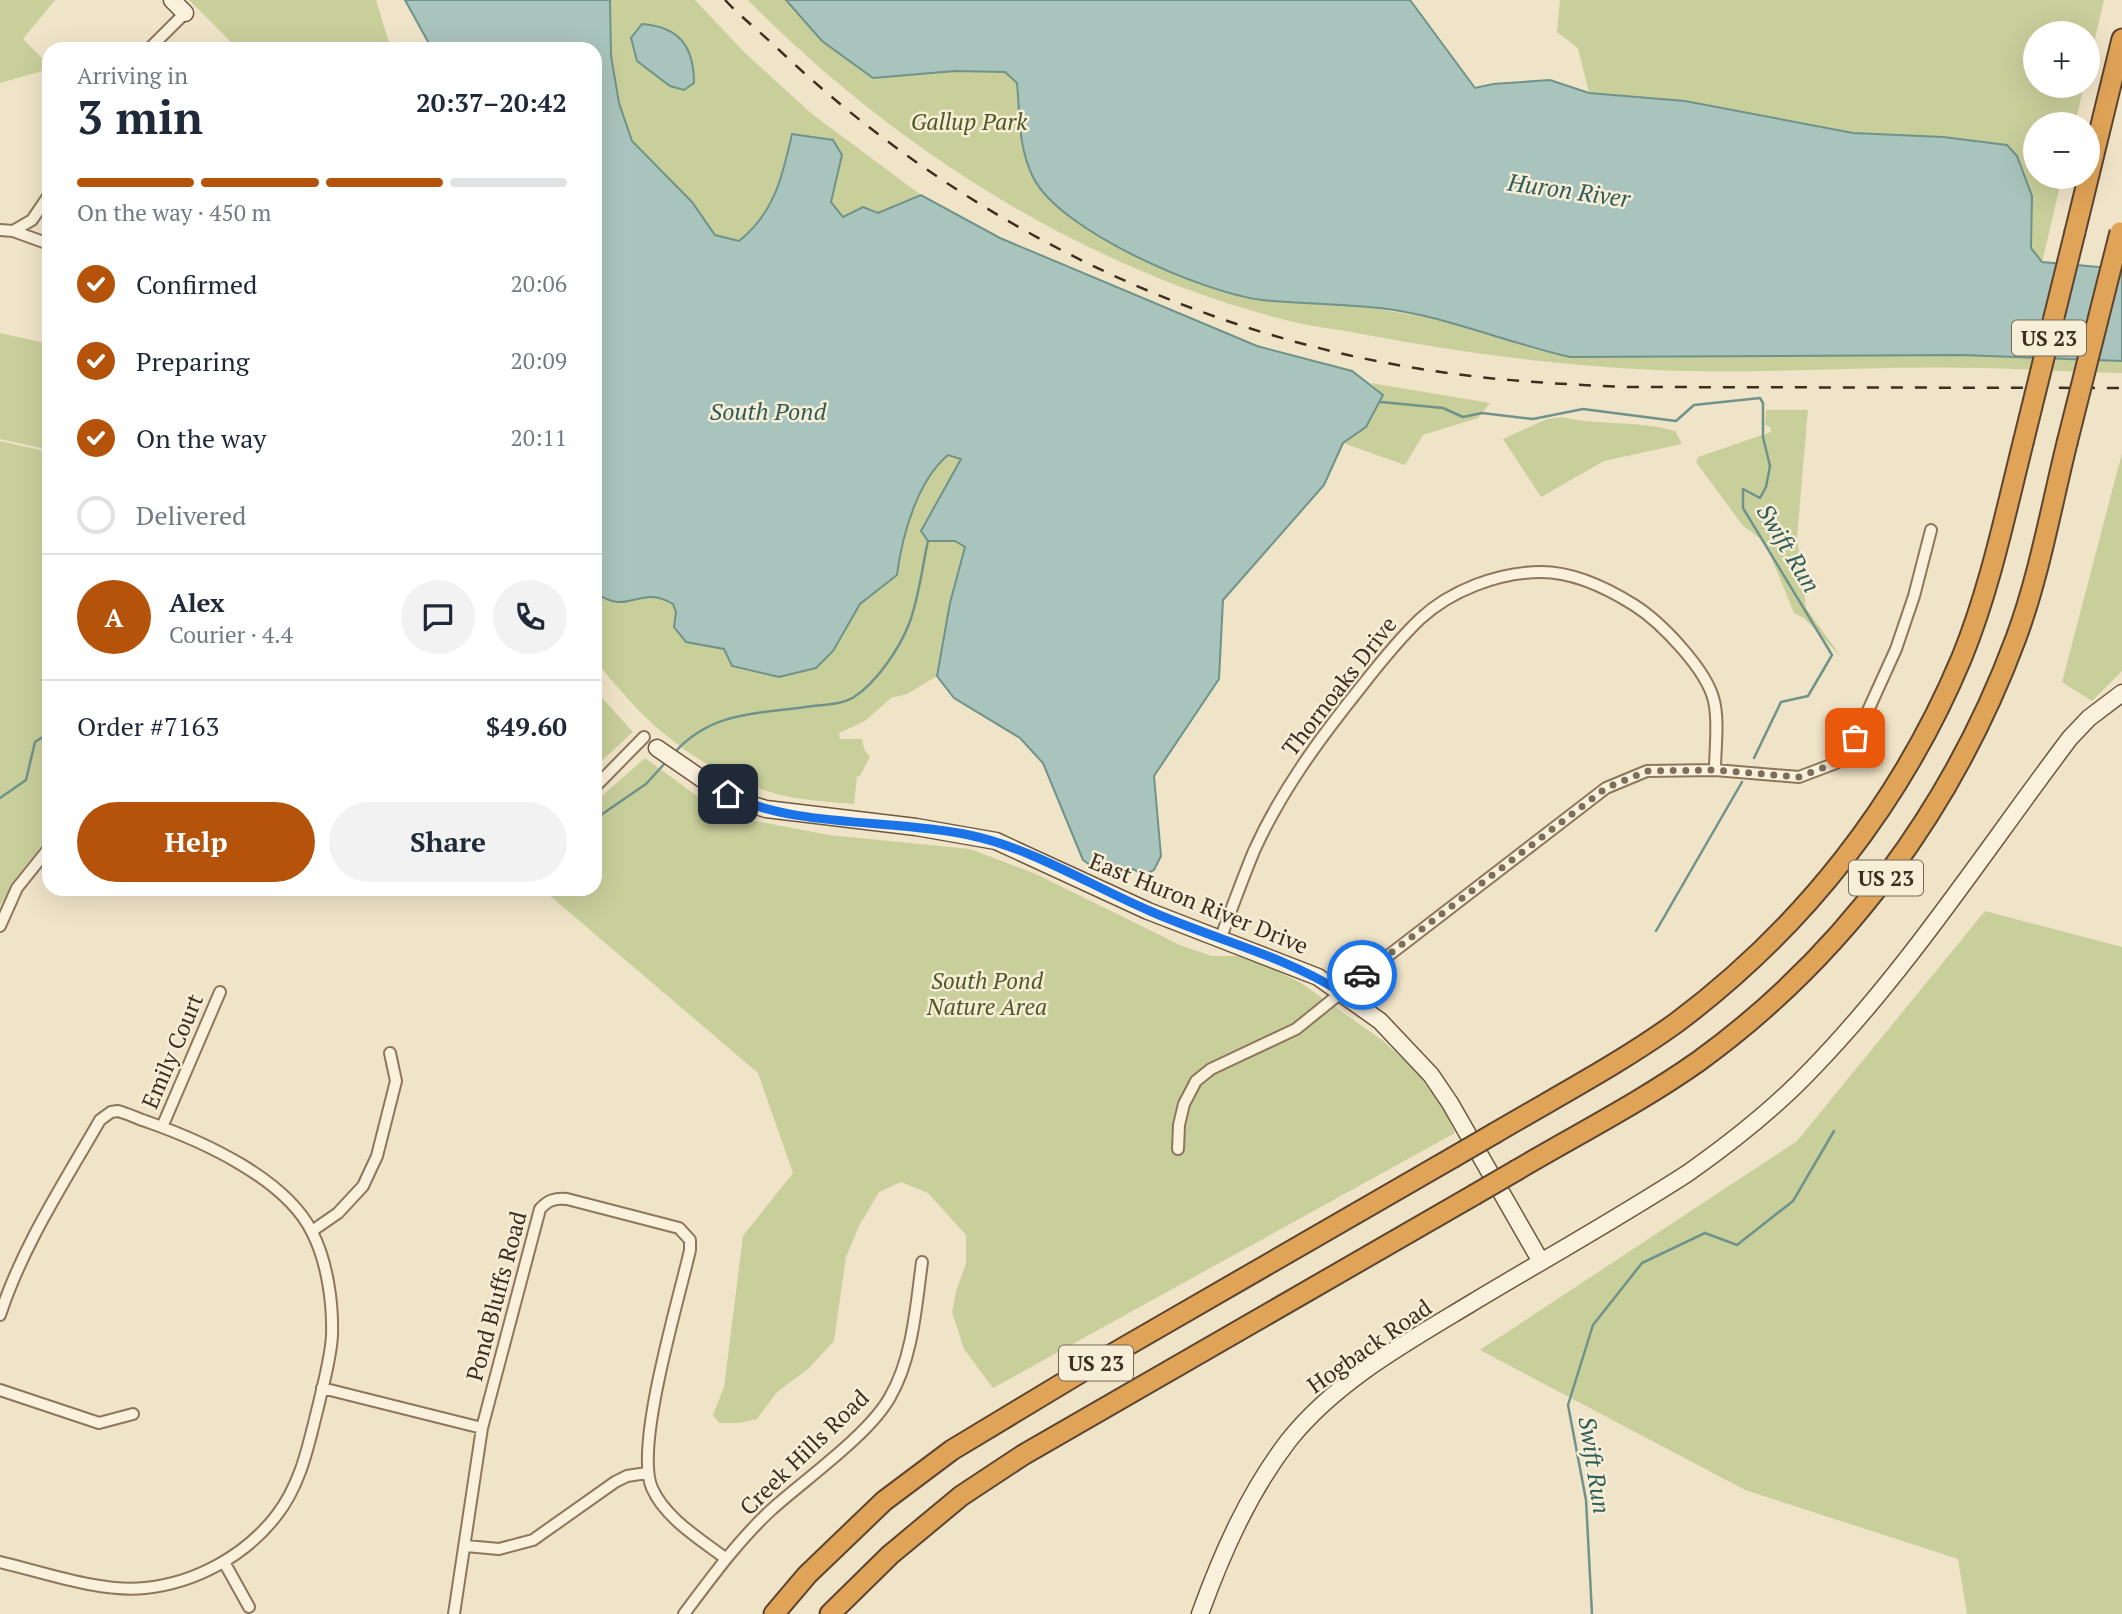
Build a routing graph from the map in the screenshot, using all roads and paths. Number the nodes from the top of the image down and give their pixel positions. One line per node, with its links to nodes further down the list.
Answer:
1 (172, 0): 2 (main road)
2 (185, 13): 4 (street)
3 (2122, 39): 40 (highway, US 23, bridge)
4 (156, 42)
5 (42, 205): 8 (street)
6 (2121, 227): 41 (highway, US 23, bridge)
7 (0, 230): 8 (street)
8 (13, 231): 9 (street)
9 (42, 241)
10 (1931, 530): 14 (street)
11 (2122, 693): 25 (main road)
12 (644, 737): 15 (street)
13 (657, 748): 18 (main road, East Huron River Drive)
14 (1715, 770): 18 (street, Thornoaks Drive); 20 (street)
15 (602, 780)
16 (42, 857): 17 (street)
17 (0, 926)
18 (1220, 940): 20 (main road, East Huron River Drive)
19 (220, 992): 22 (street, Emily Court)
20 (1341, 992): 23 (street); 25 (main road, East Huron River Drive)
21 (390, 1053): 24 (street)
22 (162, 1127): 24 (street); 27 (street)
23 (1178, 1149)
24 (312, 1231): 28 (street)
25 (1540, 1260): 42 (main road, Hogback Road)
26 (922, 1262): 34 (street, Creek Hills Road)
27 (0, 1315)
28 (323, 1388): 31 (street); 36 (street)
29 (0, 1390): 30 (street)
30 (133, 1414)
31 (482, 1428): 32 (street, Pond Bluffs Road); 33 (street, Pond Bluffs Road)
32 (647, 1473): 33 (street); 34 (street, Pond Bluffs Road)
33 (466, 1546): 38 (street, Pond Bluffs Road)
34 (725, 1559): 39 (street, Creek Hills Road)
35 (0, 1562): 36 (street)
36 (224, 1562): 37 (street)
37 (249, 1606)
38 (454, 1614)
39 (684, 1614)
40 (774, 1614)
41 (830, 1614)
42 (1200, 1614)

